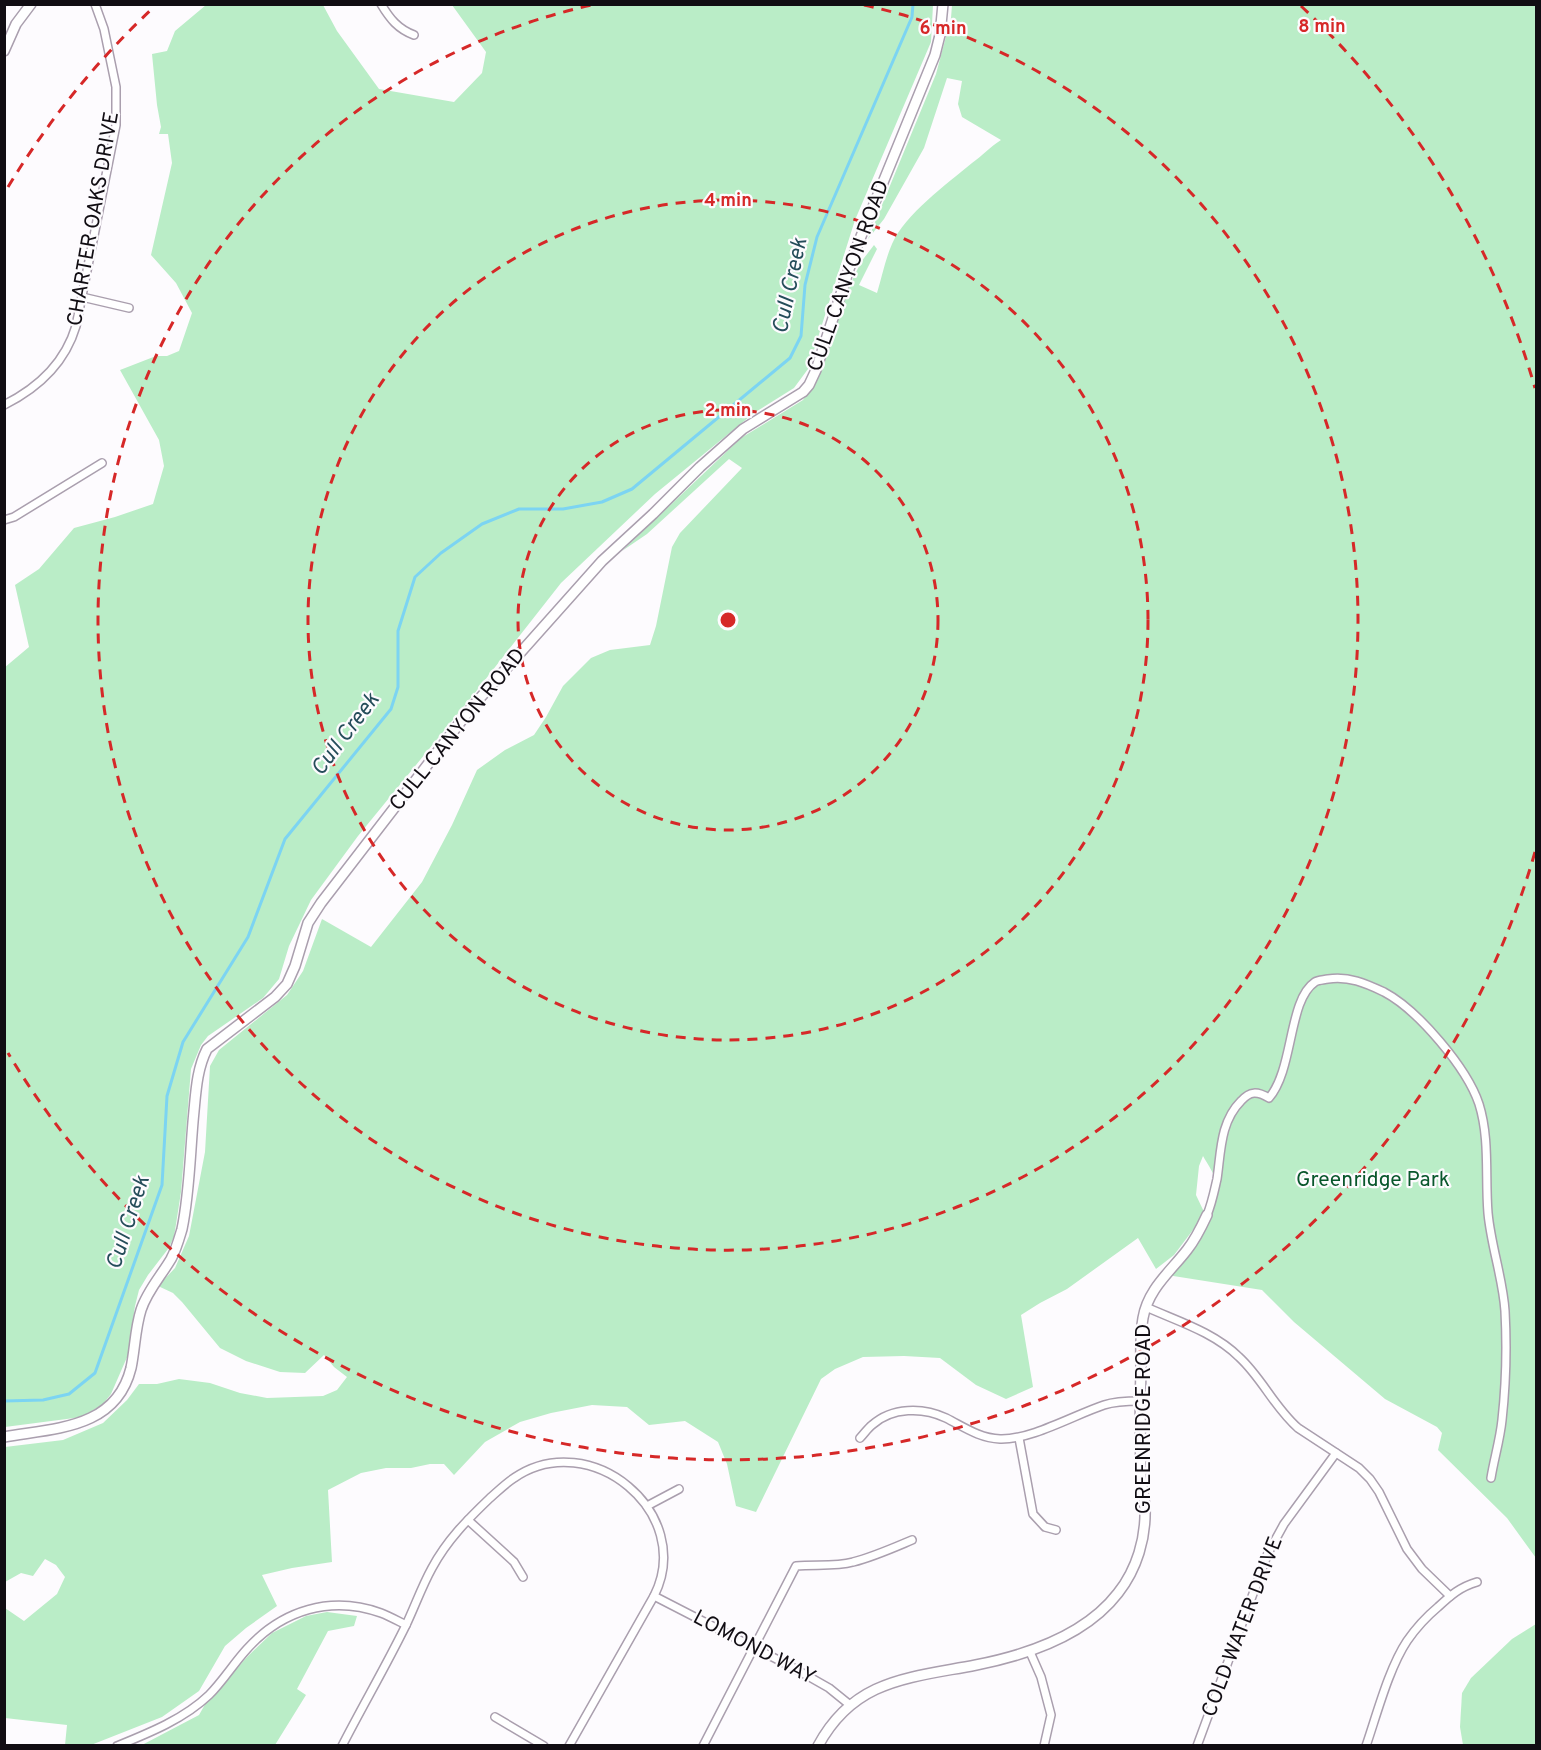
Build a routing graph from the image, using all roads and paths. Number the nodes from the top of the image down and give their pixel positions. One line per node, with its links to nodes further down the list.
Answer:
1 (31, 4): 6 (street)
2 (95, 4): 7 (street, CHARTER OAKS DRIVE)
3 (381, 4): 5 (street)
4 (943, 4): 15 (street, CULL CANYON ROAD)
5 (414, 35)
6 (4, 51)
7 (82, 297): 8 (street); 9 (street, CHARTER OAKS DRIVE)
8 (129, 308)
9 (4, 405)
10 (102, 463): 11 (street)
11 (4, 520)
12 (1207, 1215): 13 (street, GREENRIDGE ROAD); 19 (street, GREENRIDGE ROAD)
13 (1146, 1307): 14 (street, GREENRIDGE ROAD); 18 (street)
14 (1140, 1401): 17 (street); 31 (street, GREENRIDGE ROAD)
15 (4, 1437)
16 (860, 1438): 17 (street)
17 (1019, 1438): 23 (street)
18 (1336, 1453): 28 (street); 41 (street, COLD WATER DRIVE)
19 (1491, 1478)
20 (679, 1489): 21 (street)
21 (647, 1506): 22 (street); 27 (street)
22 (468, 1520): 25 (street); 29 (street)
23 (1056, 1530)
24 (912, 1540): 30 (street)
25 (523, 1577)
26 (1477, 1582): 28 (street)
27 (654, 1596): 30 (street, LOMOND WAY); 37 (street)
28 (1450, 1596): 42 (street)
29 (406, 1625): 34 (street); 35 (street)
30 (753, 1647): 32 (street, LOMOND WAY); 38 (street)
31 (1030, 1652): 32 (street, GREENRIDGE ROAD); 40 (street)
32 (850, 1705): 39 (street, GREENRIDGE ROAD)
33 (495, 1717): 36 (street)
34 (117, 1746)
35 (342, 1746)
36 (544, 1746)
37 (569, 1746)
38 (703, 1746)
39 (818, 1746)
40 (1044, 1746)
41 (1197, 1746)
42 (1366, 1746)

